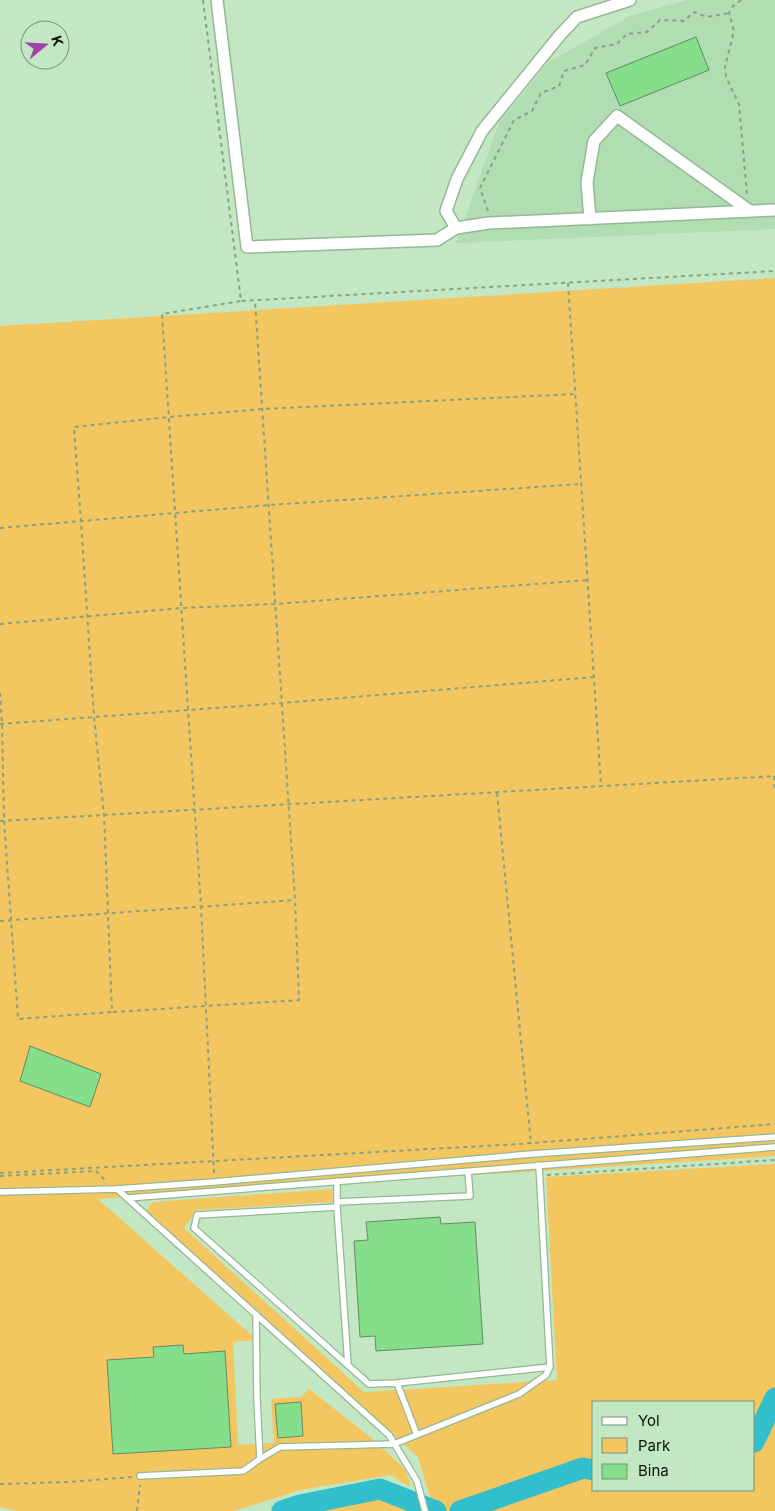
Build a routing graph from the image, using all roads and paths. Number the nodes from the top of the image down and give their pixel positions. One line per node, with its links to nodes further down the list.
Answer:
1 (217, 0): 7 (street)
2 (630, 0): 7 (street)
3 (741, 0): 5 (path)
4 (775, 210): 5 (street)
5 (750, 211): 6 (street); 6 (street)
6 (590, 218): 7 (street)
7 (456, 228)
8 (568, 283): 11 (path)
9 (255, 301): 12 (path)
10 (241, 302): 13 (path)
11 (575, 394): 12 (path); 14 (path)
12 (262, 409): 13 (path); 15 (path)
13 (169, 416): 16 (path); 17 (path)
14 (581, 484): 15 (path); 19 (path)
15 (268, 505): 16 (path); 20 (path)
16 (175, 514): 17 (path); 21 (path)
17 (81, 522): 18 (path); 22 (path)
18 (0, 528)
19 (588, 580): 20 (path); 24 (path)
20 (275, 604): 21 (path); 26 (path)
21 (182, 608): 22 (path); 27 (path)
22 (87, 616): 23 (path); 28 (path)
23 (0, 624)
24 (594, 677): 26 (path); 31 (path)
25 (0, 693): 29 (path)
26 (282, 704): 27 (path); 34 (path)
27 (188, 710): 28 (path); 35 (path)
28 (94, 717): 29 (path); 36 (path)
29 (1, 724): 37 (path)
30 (775, 776): 31 (path); 32 (path)
31 (601, 786): 33 (path)
32 (775, 792)
33 (497, 793): 34 (path); 48 (path)
34 (288, 804): 35 (path); 39 (path)
35 (195, 810): 36 (path); 40 (path)
36 (104, 815): 37 (path); 41 (path)
37 (4, 820): 38 (path); 42 (path)
38 (0, 821)
39 (295, 900): 40 (path); 44 (path)
40 (201, 906): 41 (path); 44 (path)
41 (108, 913): 42 (path); 45 (path)
42 (11, 920): 43 (path); 45 (path)
43 (0, 921)
44 (207, 1006): 45 (path); 51 (path)
45 (112, 1012)
46 (775, 1124): 48 (path)
47 (775, 1137): 50 (lane)
48 (531, 1143): 50 (path); 51 (path)
49 (775, 1147): 52 (lane)
50 (532, 1154): 56 (lane)
51 (214, 1160): 54 (path); 56 (path)
52 (539, 1165): 53 (lane); 63 (lane)
53 (468, 1171): 55 (lane); 60 (lane)
54 (0, 1173)
55 (337, 1181): 59 (lane); 60 (lane)
56 (214, 1182): 57 (lane)
57 (117, 1189): 58 (lane); 59 (lane)
58 (0, 1192)
59 (128, 1198): 61 (lane)
60 (337, 1205): 62 (lane); 62 (lane)
61 (256, 1314): 66 (lane); 67 (lane)
62 (348, 1365): 64 (lane)
63 (550, 1367): 64 (lane); 65 (lane)
64 (397, 1383): 65 (lane)
65 (417, 1435): 66 (lane)
66 (394, 1444): 67 (lane); 70 (lane)
67 (260, 1459): 68 (lane)
68 (140, 1476): 69 (path); 71 (path)
69 (0, 1484)
70 (424, 1509)
71 (137, 1511)

